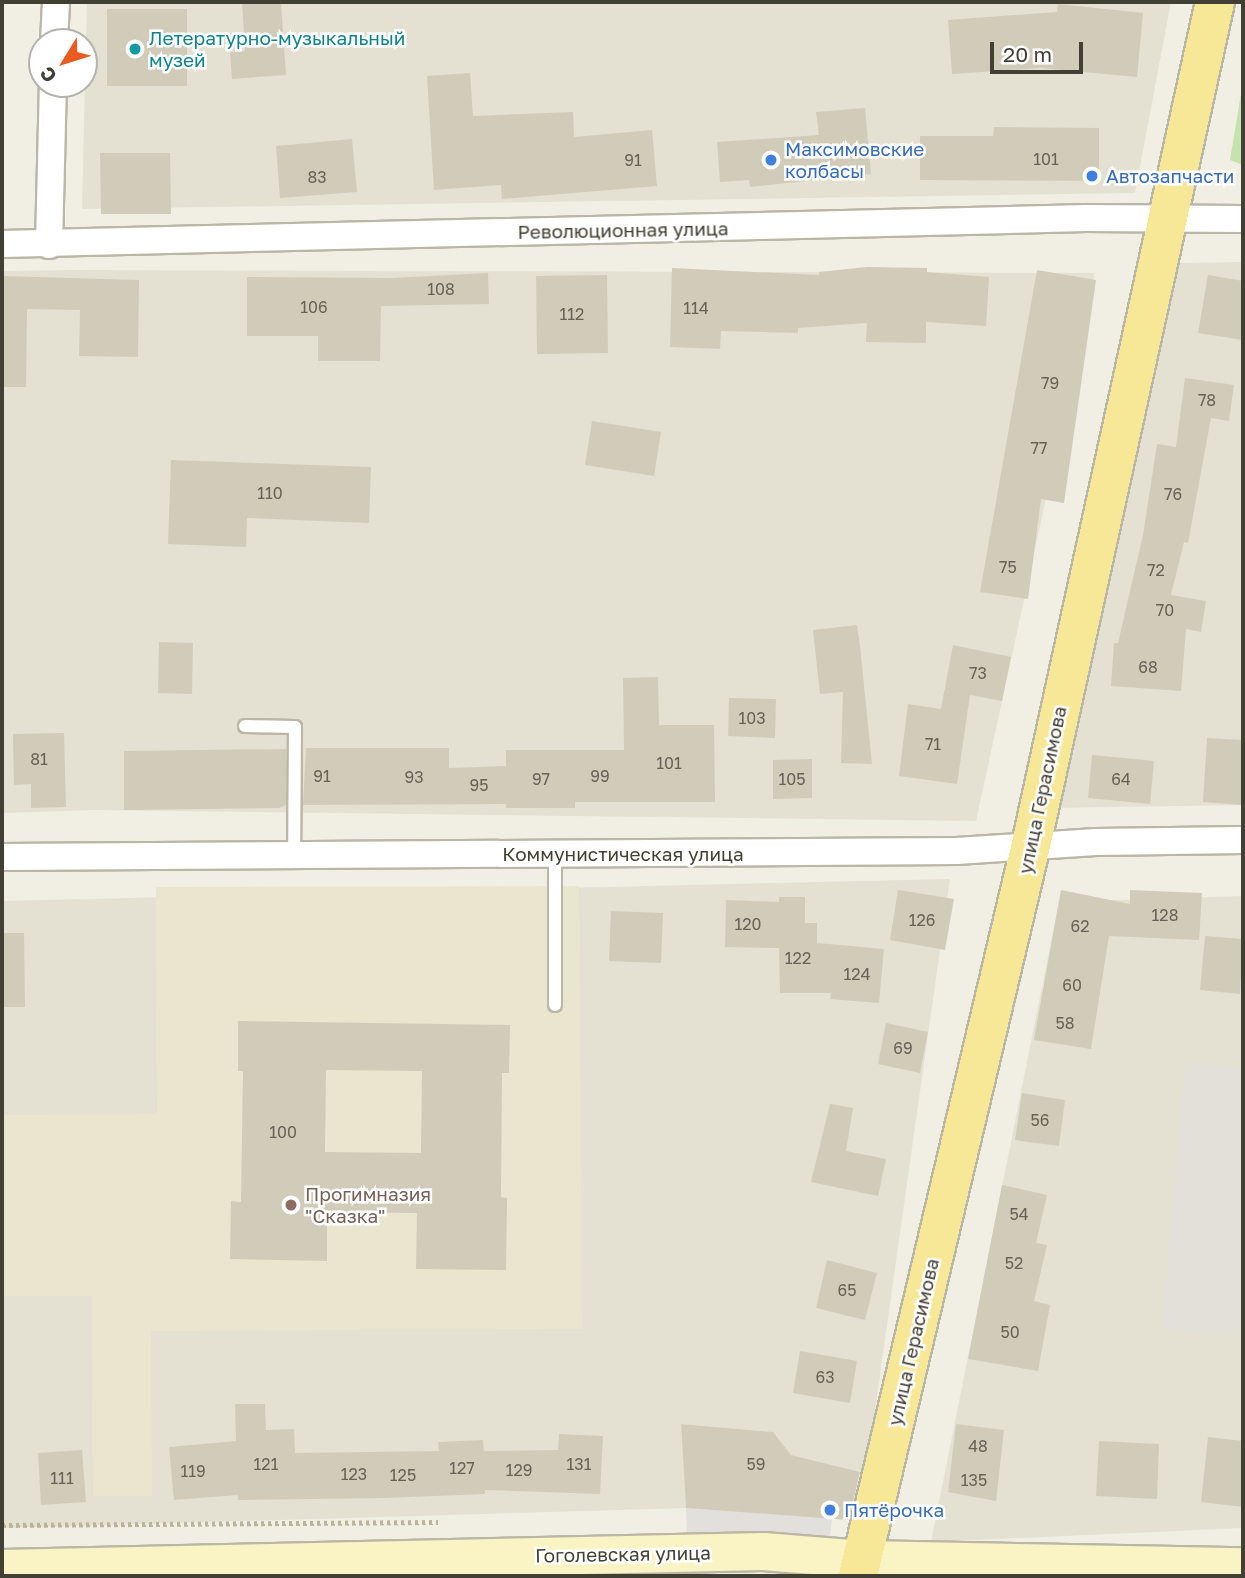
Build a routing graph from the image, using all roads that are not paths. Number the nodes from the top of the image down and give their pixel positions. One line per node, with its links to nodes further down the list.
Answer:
1 (56, 2): 3 (street)
2 (1215, 2): 6 (main road, улица Герасимова)
3 (55, 28)
4 (53, 98): 8 (street)
5 (1243, 219): 6 (street, Революционная улица)
6 (1163, 221): 8 (street, Революционная улица); 11 (main road, улица Герасимова)
7 (2, 244): 8 (street, Революционная улица)
8 (49, 244)
9 (245, 726): 13 (lane)
10 (1243, 840): 11 (street, Коммунистическая улица)
11 (1031, 845): 12 (street, Коммунистическая улица); 18 (main road, улица Герасимова)
12 (555, 854): 13 (street, Коммунистическая улица); 15 (lane)
13 (294, 855): 14 (street, Коммунистическая улица)
14 (2, 857)
15 (555, 1006)
16 (1243, 1566): 18 (street, Гоголевская улица)
17 (2, 1568): 18 (street, Гоголевская улица)
18 (860, 1568)

